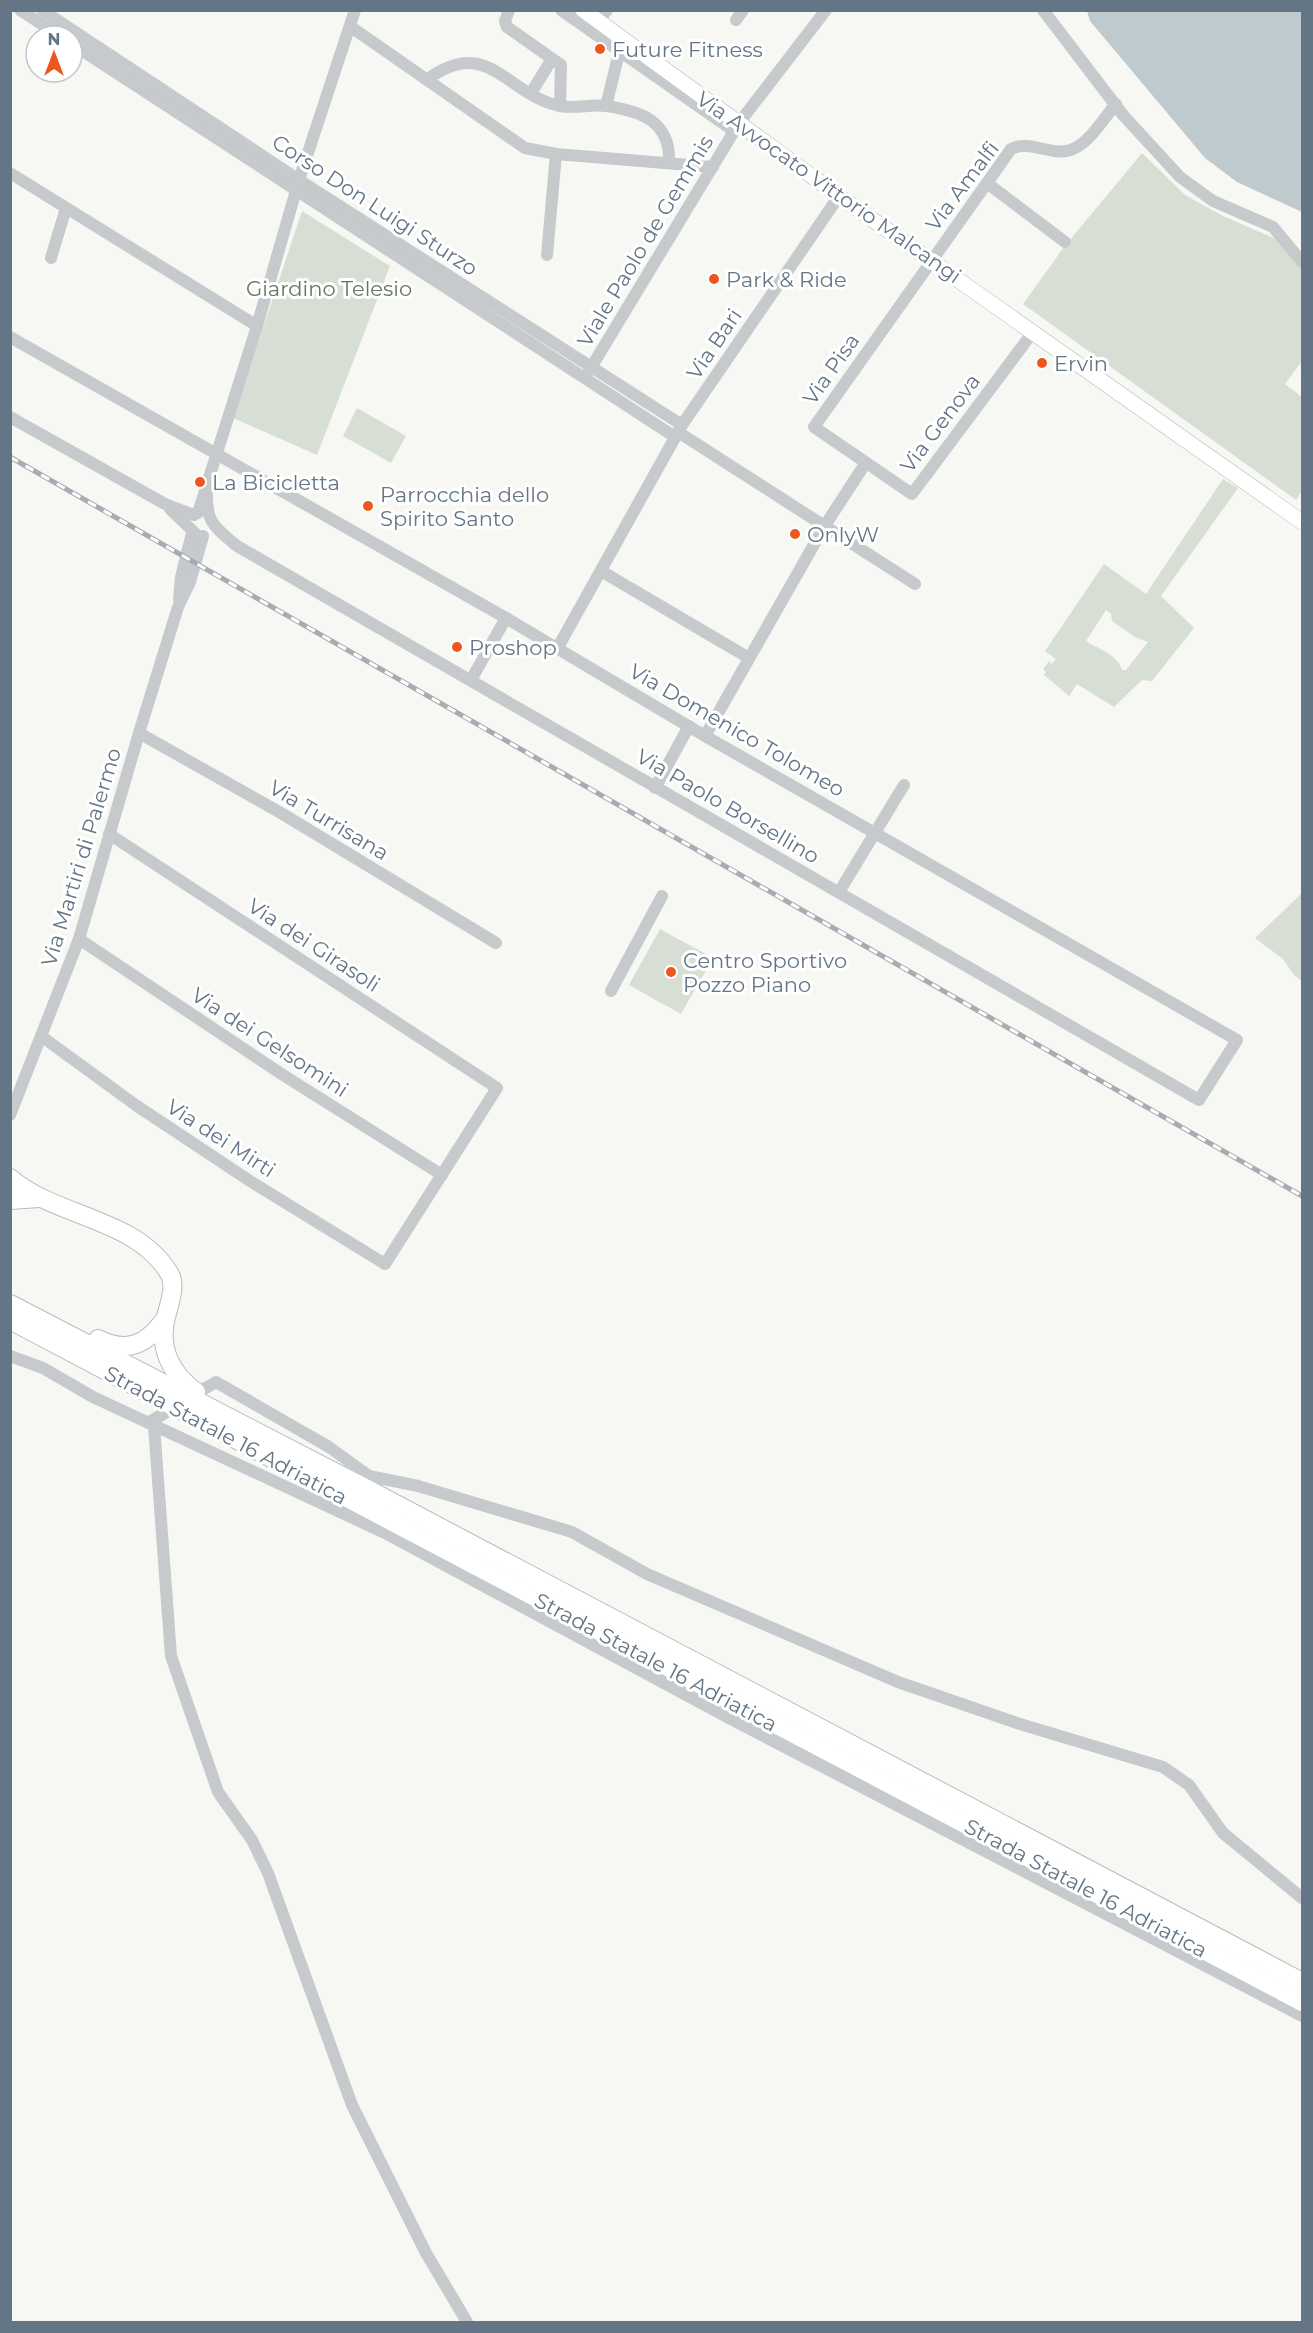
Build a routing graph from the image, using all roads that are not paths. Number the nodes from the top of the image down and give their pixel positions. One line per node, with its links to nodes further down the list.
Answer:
1 (20, 10): 10 (street)
2 (42, 10): 26 (street, Corso Don Luigi Sturzo)
3 (356, 10): 11 (street, Via Martiri di Palermo)
4 (509, 10): 14 (street)
5 (561, 10): 12 (street, Via Avvocato Vittorio Malcangi)
6 (583, 10): 9 (main road, Via Avvocato Vittorio Malcangi)
7 (826, 10): 20 (street, Viale Paolo de Gemmis)
8 (1043, 10): 17 (street)
9 (603, 16): 12 (main road, Via Avvocato Vittorio Malcangi)
10 (42, 24)
11 (351, 27): 15 (street); 26 (street, Via Martiri di Palermo)
12 (621, 45): 19 (street); 20 (main road, Via Avvocato Vittorio Malcangi)
13 (84, 51): 26 (street, Corso Don Luigi Sturzo)
14 (552, 59): 16 (street); 18 (street)
15 (428, 79): 16 (street); 21 (street)
16 (531, 93): 18 (street)
17 (1116, 104): 25 (street, Via Amalfi); 33 (street)
18 (560, 106): 19 (street)
19 (606, 106): 22 (street)
20 (736, 127): 23 (street, Viale Paolo de Gemmis); 27 (main road, Via Avvocato Vittorio Malcangi)
21 (556, 154): 22 (street); 30 (street)
22 (669, 162): 23 (street)
23 (713, 167): 37 (street, Viale Paolo de Gemmis)
24 (10, 173): 28 (street)
25 (987, 183): 29 (street); 32 (street, Via Amalfi)
26 (297, 184): 34 (street, Via Martiri di Palermo); 37 (street, Corso Don Luigi Sturzo)
27 (839, 196): 32 (main road, Via Avvocato Vittorio Malcangi); 39 (street, Via Bari)
28 (66, 208): 31 (street); 34 (street)
29 (1065, 242)
30 (548, 255)
31 (51, 258)
32 (935, 262): 35 (main road, Via Avvocato Vittorio Malcangi); 41 (street, Via Pisa)
33 (1302, 262)
34 (256, 326): 40 (street, Via Martiri di Palermo)
35 (1033, 332): 41 (street, Via Genova); 42 (main road, Via Avvocato Vittorio Malcangi)
36 (10, 337): 40 (street, Via Domenico Tolomeo)
37 (589, 372): 39 (street, Corso Don Luigi Sturzo)
38 (10, 417): 43 (street, Via Paolo Borsellino)
39 (679, 431): 44 (street, Corso Don Luigi Sturzo); 45 (street, Via Bari)
40 (217, 453): 43 (street, Via Martiri di Palermo); 47 (street, Via Domenico Tolomeo)
41 (865, 464): 44 (street)
42 (1302, 522)
43 (200, 525): 50 (street, Via Paolo Borsellino); 52 (street, Via Martiri di Palermo)
44 (824, 527): 46 (street, Corso Don Luigi Sturzo); 49 (street)
45 (601, 571): 48 (street, Via Bari); 49 (street)
46 (915, 585)
47 (506, 618): 48 (street, Via Domenico Tolomeo); 50 (street)
48 (557, 649): 51 (street, Via Domenico Tolomeo)
49 (749, 658): 53 (street)
50 (471, 680): 55 (street, Via Paolo Borsellino)
51 (689, 726): 53 (street, Via Domenico Tolomeo); 55 (street)
52 (139, 733): 57 (street, Via Martiri di Palermo); 61 (street, Via Turrisana)
53 (705, 736): 56 (street, Via Domenico Tolomeo)
54 (904, 785): 56 (street)
55 (655, 788): 58 (street, Via Paolo Borsellino)
56 (876, 832): 58 (street); 64 (street, Via Domenico Tolomeo)
57 (109, 834): 60 (street, Via Martiri di Palermo); 66 (street, Via dei Girasoli)
58 (839, 892): 64 (street, Via Paolo Borsellino)
59 (662, 896): 62 (street)
60 (79, 939): 63 (street, Via Martiri di Palermo); 66 (street, Via dei Gelsomini)
61 (496, 943)
62 (611, 991)
63 (41, 1036): 65 (street, Via Martiri di Palermo); 66 (street, Via dei Mirti)
64 (1199, 1100)
65 (10, 1115)
66 (442, 1175)
67 (19, 1191): 70 (highway)
68 (10, 1299): 70 (highway)
69 (10, 1304): 75 (highway, Strada Statale 16 Adriatica)
70 (165, 1319): 75 (highway)
71 (10, 1320): 79 (highway, Strada Statale 16 Adriatica)
72 (10, 1356): 76 (street)
73 (202, 1390): 77 (street)
74 (168, 1411): 76 (street)
75 (234, 1420): 78 (highway, Strada Statale 16 Adriatica)
76 (151, 1425): 80 (street); 81 (street)
77 (1302, 1898)
78 (1302, 1982)
79 (1302, 2002)
80 (1302, 2016)
81 (467, 2322)

